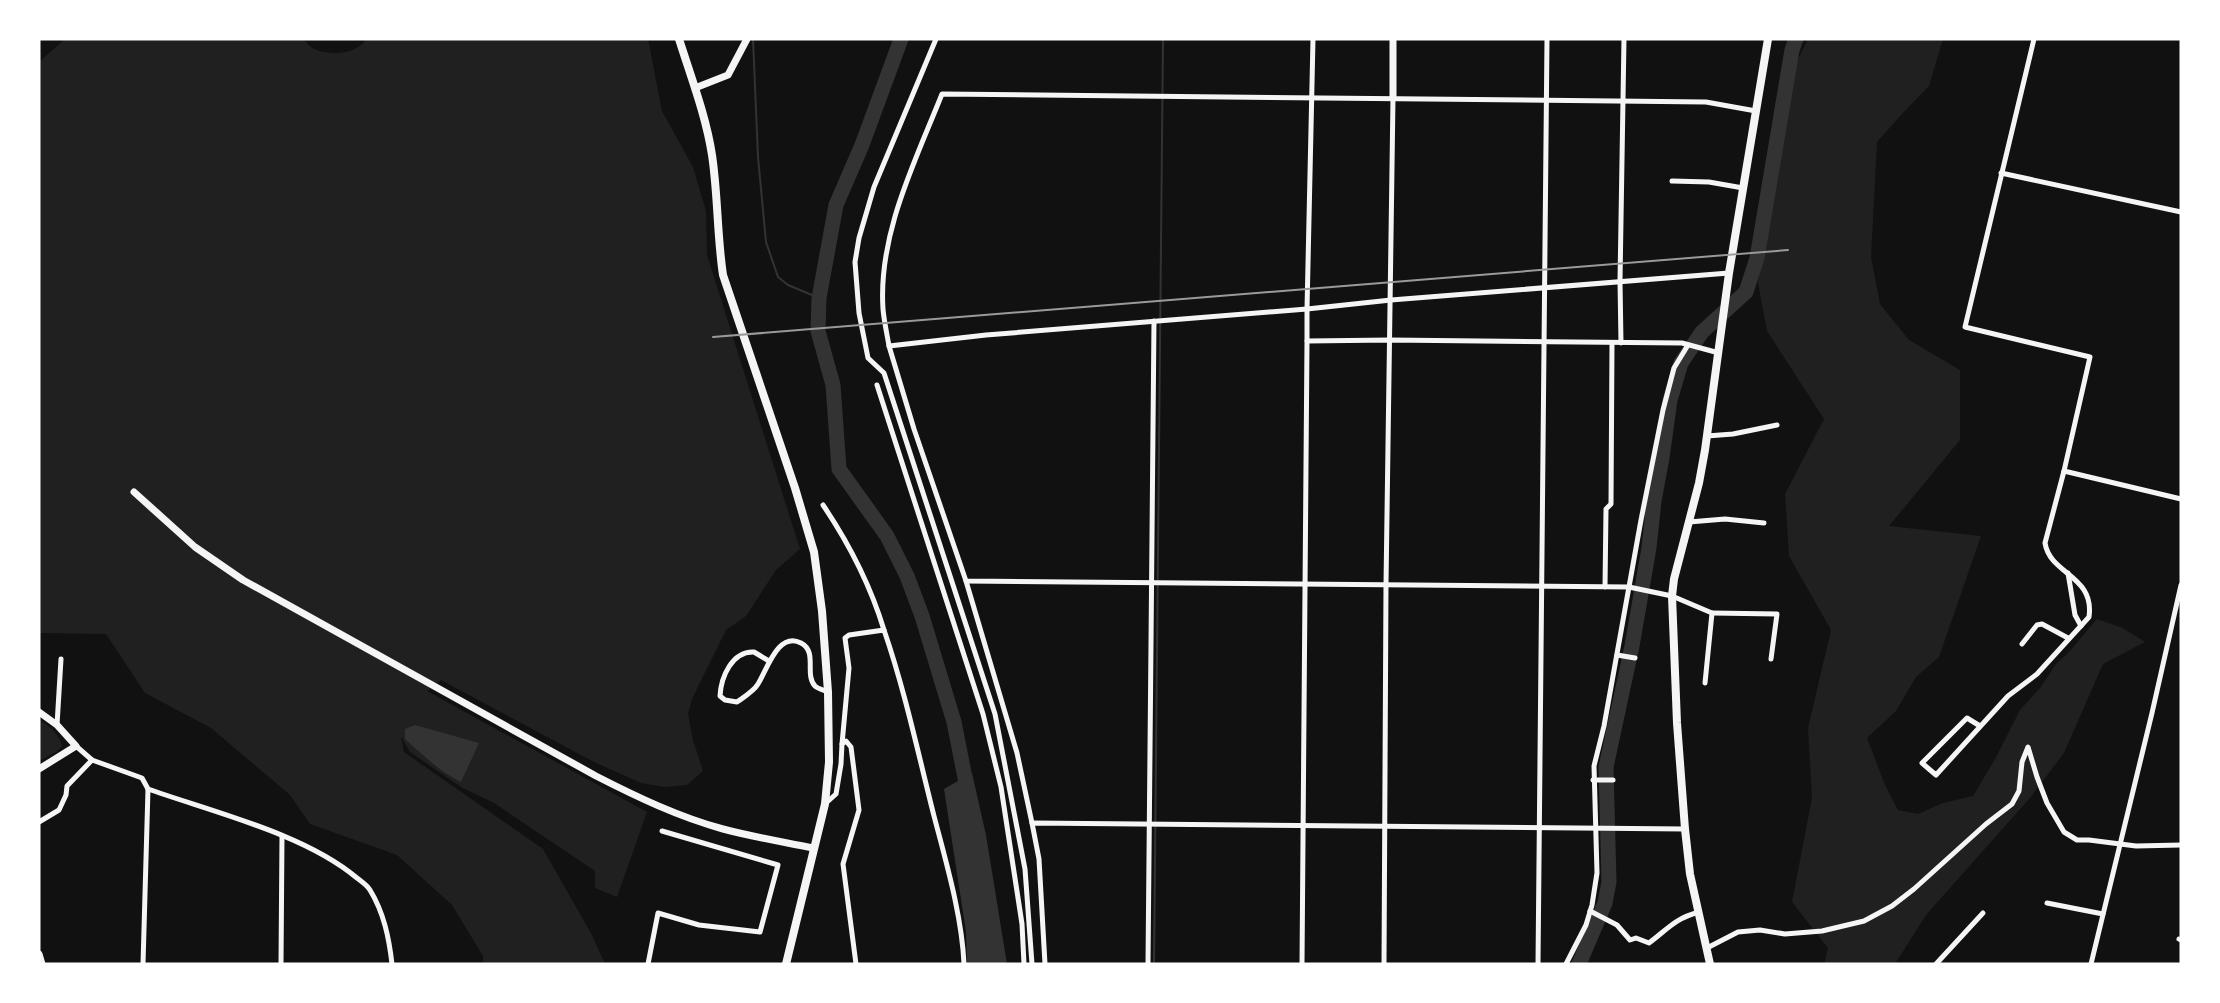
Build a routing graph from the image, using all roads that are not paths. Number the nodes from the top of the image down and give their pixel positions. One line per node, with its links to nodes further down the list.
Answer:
1 (679, 39): 10 (main road)
2 (747, 39): 10 (street)
3 (936, 39): 105 (street)
4 (1313, 39): 11 (street)
5 (1393, 39): 12 (street)
6 (1547, 39): 13 (street)
7 (1624, 39): 14 (street)
8 (1768, 39): 15 (main road)
9 (2034, 39): 16 (street)
10 (695, 88): 64 (main road)
11 (1311, 98): 12 (street); 24 (street); 32 (street)
12 (1393, 98): 13 (street); 23 (street)
13 (1546, 100): 14 (street); 22 (street)
14 (1623, 101): 15 (street); 21 (street)
15 (1756, 111): 18 (main road)
16 (2001, 173): 19 (street); 37 (street)
17 (1672, 181): 18 (street)
18 (1743, 188): 20 (main road)
19 (2181, 212)
20 (1730, 273): 21 (street); 33 (main road)
21 (1620, 281): 22 (street); 30 (street)
22 (1545, 289): 23 (street); 28 (street)
23 (1391, 300): 24 (street); 26 (street)
24 (1307, 309): 25 (street); 27 (street)
25 (1154, 321): 32 (street); 45 (street)
26 (1390, 340): 27 (street); 28 (street); 47 (street)
27 (1307, 341): 46 (street)
28 (1544, 342): 29 (street); 49 (street)
29 (1612, 343): 30 (street); 50 (street)
30 (1621, 343): 31 (street)
31 (1688, 345): 33 (street); 51 (street)
32 (889, 346): 44 (street)
33 (1719, 353): 36 (main road)
34 (877, 385): 104 (street)
35 (1778, 425): 36 (street)
36 (1707, 436): 41 (main road)
37 (2064, 471): 39 (street); 43 (street)
38 (134, 492): 88 (street)
39 (2181, 499)
40 (823, 505): 55 (street)
41 (1689, 522): 42 (street); 52 (main road)
42 (1764, 523)
43 (2067, 573): 54 (street); 54 (street)
44 (966, 581): 45 (street); 78 (street)
45 (1151, 582): 46 (street); 77 (street)
46 (1306, 584): 47 (street); 79 (street)
47 (1386, 584): 49 (street); 80 (street)
48 (2181, 585): 86 (street)
49 (1542, 587): 50 (street); 81 (street)
50 (1605, 587): 51 (street)
51 (1629, 587): 52 (street); 58 (street)
52 (1672, 596): 53 (street); 83 (main road)
53 (1713, 613): 61 (street); 63 (street)
54 (2080, 626): 56 (street)
55 (884, 630): 68 (street); 103 (street)
56 (2068, 638): 57 (street); 67 (street)
57 (2022, 644)
58 (1617, 655): 59 (street); 72 (street)
59 (1635, 658)
60 (61, 659): 66 (street)
61 (1771, 659)
62 (769, 661): 62 (street); 64 (street)
63 (1705, 683)
64 (828, 692): 75 (main road)
65 (39, 712): 66 (street)
66 (57, 725): 69 (street)
67 (1980, 726): 67 (street)
68 (842, 744): 75 (street); 102 (street)
69 (76, 746): 70 (street); 71 (street)
70 (92, 760): 74 (street); 76 (street)
71 (39, 769)
72 (1593, 780): 73 (street); 82 (street)
73 (1612, 780)
74 (148, 789): 85 (street); 97 (street)
75 (825, 804): 88 (main road)
76 (39, 822)
77 (1150, 823): 78 (street); 79 (street); 107 (street)
78 (1032, 824): 106 (street)
79 (1303, 825): 80 (street); 108 (street)
80 (1385, 826): 81 (street); 109 (street)
81 (1539, 828): 82 (street); 110 (street)
82 (1598, 828): 83 (street); 90 (street)
83 (1685, 829): 91 (main road)
84 (662, 831): 100 (street)
85 (282, 836): 98 (street); 99 (street)
86 (2119, 845): 87 (street); 93 (street); 94 (street)
87 (2181, 845)
88 (813, 848): 101 (main road)
89 (2047, 903): 93 (street)
90 (1590, 911): 91 (street); 111 (street)
91 (1699, 912): 94 (main road)
92 (1983, 913): 113 (street)
93 (2103, 914): 114 (street)
94 (1707, 948): 112 (main road)
95 (39, 954): 96 (street)
96 (42, 964)
97 (143, 964)
98 (281, 964)
99 (392, 964)
100 (648, 964)
101 (786, 964)
102 (856, 964)
103 (964, 964)
104 (1024, 964)
105 (1032, 964)
106 (1045, 964)
107 (1148, 964)
108 (1302, 964)
109 (1384, 964)
110 (1538, 964)
111 (1566, 964)
112 (1710, 964)
113 (1936, 964)
114 (2091, 964)

